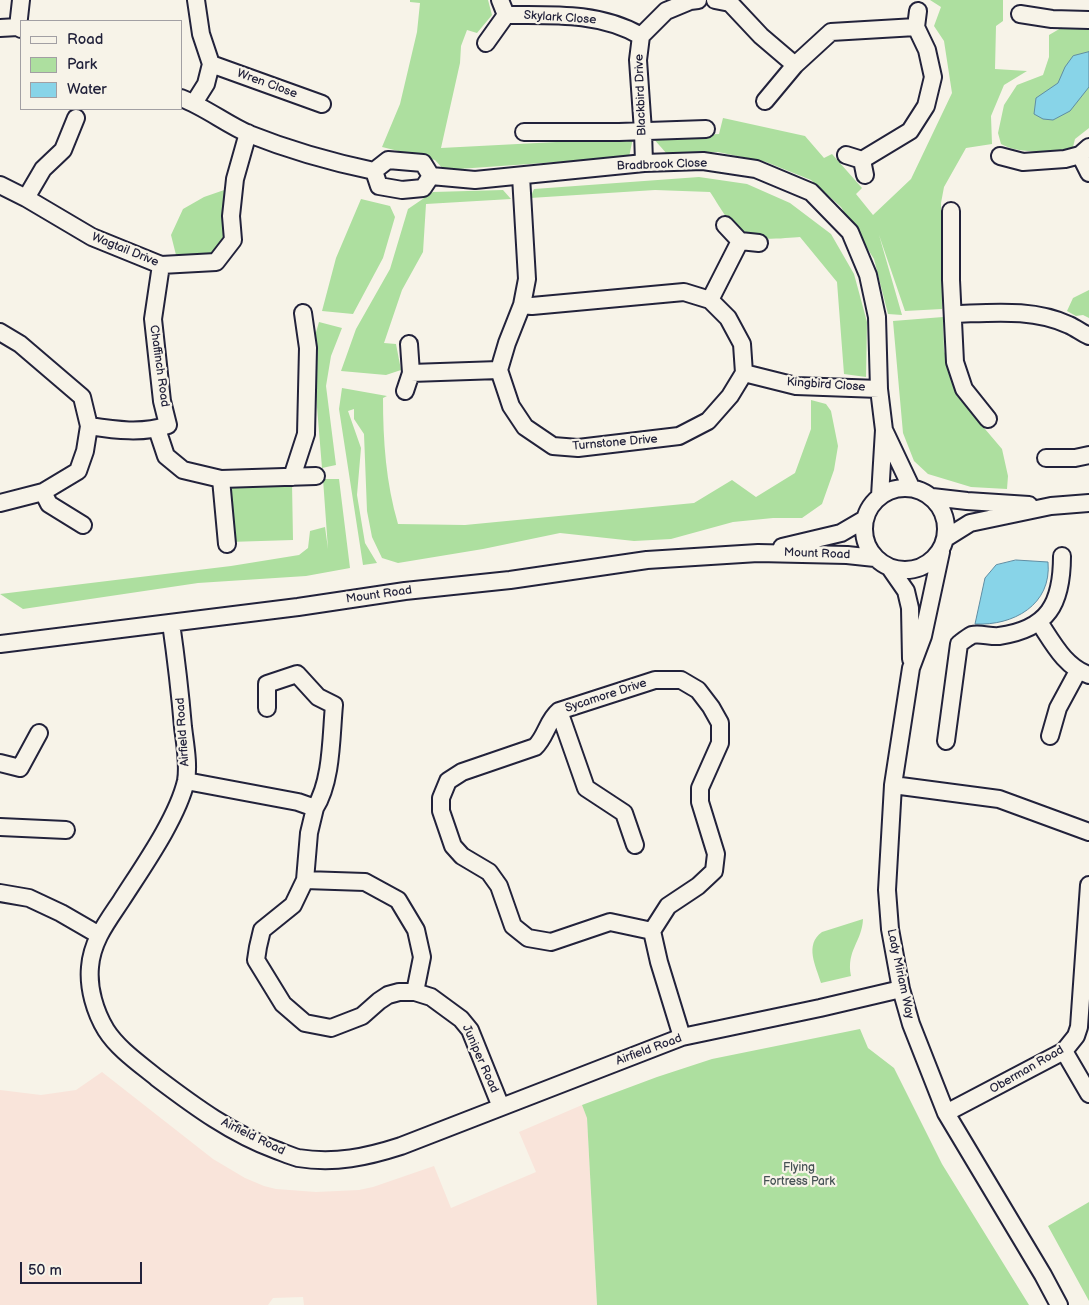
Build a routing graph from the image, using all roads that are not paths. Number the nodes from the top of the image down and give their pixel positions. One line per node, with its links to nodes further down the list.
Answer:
1 (21, 0): 7 (street)
2 (196, 0): 13 (street)
3 (698, 0): 11 (street, Blackbird Drive)
4 (715, 0): 14 (street)
5 (503, 7): 11 (street, Skylark Close); 12 (street, Skylark Close)
6 (1020, 14): 8 (street)
7 (20, 20)
8 (1089, 20)
9 (0, 28): 10 (street)
10 (20, 28)
11 (641, 36): 20 (street, Blackbird Drive)
12 (486, 43)
13 (211, 64): 16 (street); 17 (street, Wren Close)
14 (795, 65): 15 (street); 24 (street)
15 (765, 100)
16 (188, 101): 22 (street)
17 (322, 104)
18 (76, 118): 32 (street)
19 (706, 129): 20 (street)
20 (643, 131): 21 (street); 26 (street, Blackbird Drive)
21 (524, 132)
22 (248, 133): 27 (street); 37 (street, Wagtail Drive)
23 (1084, 151): 25 (street); 28 (street)
24 (846, 155)
25 (1000, 156)
26 (644, 163): 30 (street, Bradbrook Close); 48 (street, Bradbrook Close)
27 (374, 171): 29 (street); 29 (street)
28 (1089, 173)
29 (431, 176): 30 (street, Bradbrook Close)
30 (521, 176): 39 (street)
31 (0, 185): 32 (street, Wagtail Drive)
32 (26, 198): 37 (street, Wagtail Drive)
33 (951, 212): 41 (street)
34 (725, 225): 35 (street)
35 (740, 241): 36 (street); 38 (street)
36 (759, 243)
37 (161, 265): 52 (street, Chaffinch Road)
38 (710, 300): 39 (street); 47 (street)
39 (522, 305): 45 (street)
40 (304, 313): 57 (street)
41 (952, 314): 43 (street); 50 (street)
42 (0, 332): 51 (street)
43 (1089, 336)
44 (409, 344): 46 (street)
45 (499, 370): 46 (street); 47 (street, Turnstone Drive)
46 (410, 373): 49 (street)
47 (744, 373): 48 (street, Kingbird Close)
48 (880, 389): 53 (street, Bradbrook Close)
49 (404, 391)
50 (988, 419)
51 (89, 426): 52 (street); 60 (street)
52 (157, 429): 58 (street)
53 (884, 430): 59 (street, Bradbrook Close); 61 (street, Bradbrook Close)
54 (1089, 455): 55 (street)
55 (1046, 458)
56 (316, 476): 57 (street)
57 (292, 477): 58 (street)
58 (221, 479): 68 (street)
59 (911, 487): 61 (street); 62 (street)
60 (43, 492): 63 (street); 67 (street)
61 (880, 496): 66 (street)
62 (932, 496): 65 (street); 69 (street)
63 (0, 503)
64 (1089, 503): 65 (street)
65 (1051, 506): 69 (street)
66 (865, 520): 70 (street, Mount Road); 72 (street)
67 (83, 525)
68 (227, 544)
69 (943, 545): 73 (street); 77 (street, Lady Miriam Way)
70 (758, 553): 72 (street, Mount Road); 75 (street, Mount Road)
71 (1062, 556): 74 (street)
72 (875, 558): 73 (street)
73 (890, 568): 77 (street, Lady Miriam Way)
74 (1039, 622): 78 (street); 83 (street)
75 (171, 623): 76 (street, Mount Road); 85 (street, Airfield Road)
76 (0, 644)
77 (911, 668): 86 (street, Lady Miriam Way)
78 (1083, 673): 82 (street)
79 (267, 708): 87 (street, Juniper Road)
80 (559, 711): 91 (street, Sycamore Drive); 95 (street, Sycamore Drive); 95 (street, Sycamore Drive)
81 (39, 733): 84 (street)
82 (1050, 736)
83 (946, 740)
84 (0, 763)
85 (186, 781): 87 (street); 96 (street, Airfield Road)
86 (893, 785): 90 (street); 97 (street, Lady Miriam Way)
87 (315, 808): 92 (street, Juniper Road)
88 (0, 827): 89 (street)
89 (66, 830)
90 (1089, 832)
91 (635, 845)
92 (305, 880): 98 (street); 98 (street, Juniper Road)
93 (1089, 885): 100 (street, Oberman Road)
94 (0, 893): 96 (street)
95 (652, 931): 99 (street)
96 (99, 935): 102 (street, Airfield Road)
97 (901, 989): 99 (street, Airfield Road); 103 (street, Lady Miriam Way)
98 (415, 992): 102 (street, Juniper Road)
99 (682, 1037): 102 (street, Airfield Road)
100 (1064, 1052): 101 (street); 103 (street, Oberman Road)
101 (1089, 1094)
102 (501, 1106)
103 (946, 1113): 104 (street, Lady Miriam Way)
104 (1058, 1305)

